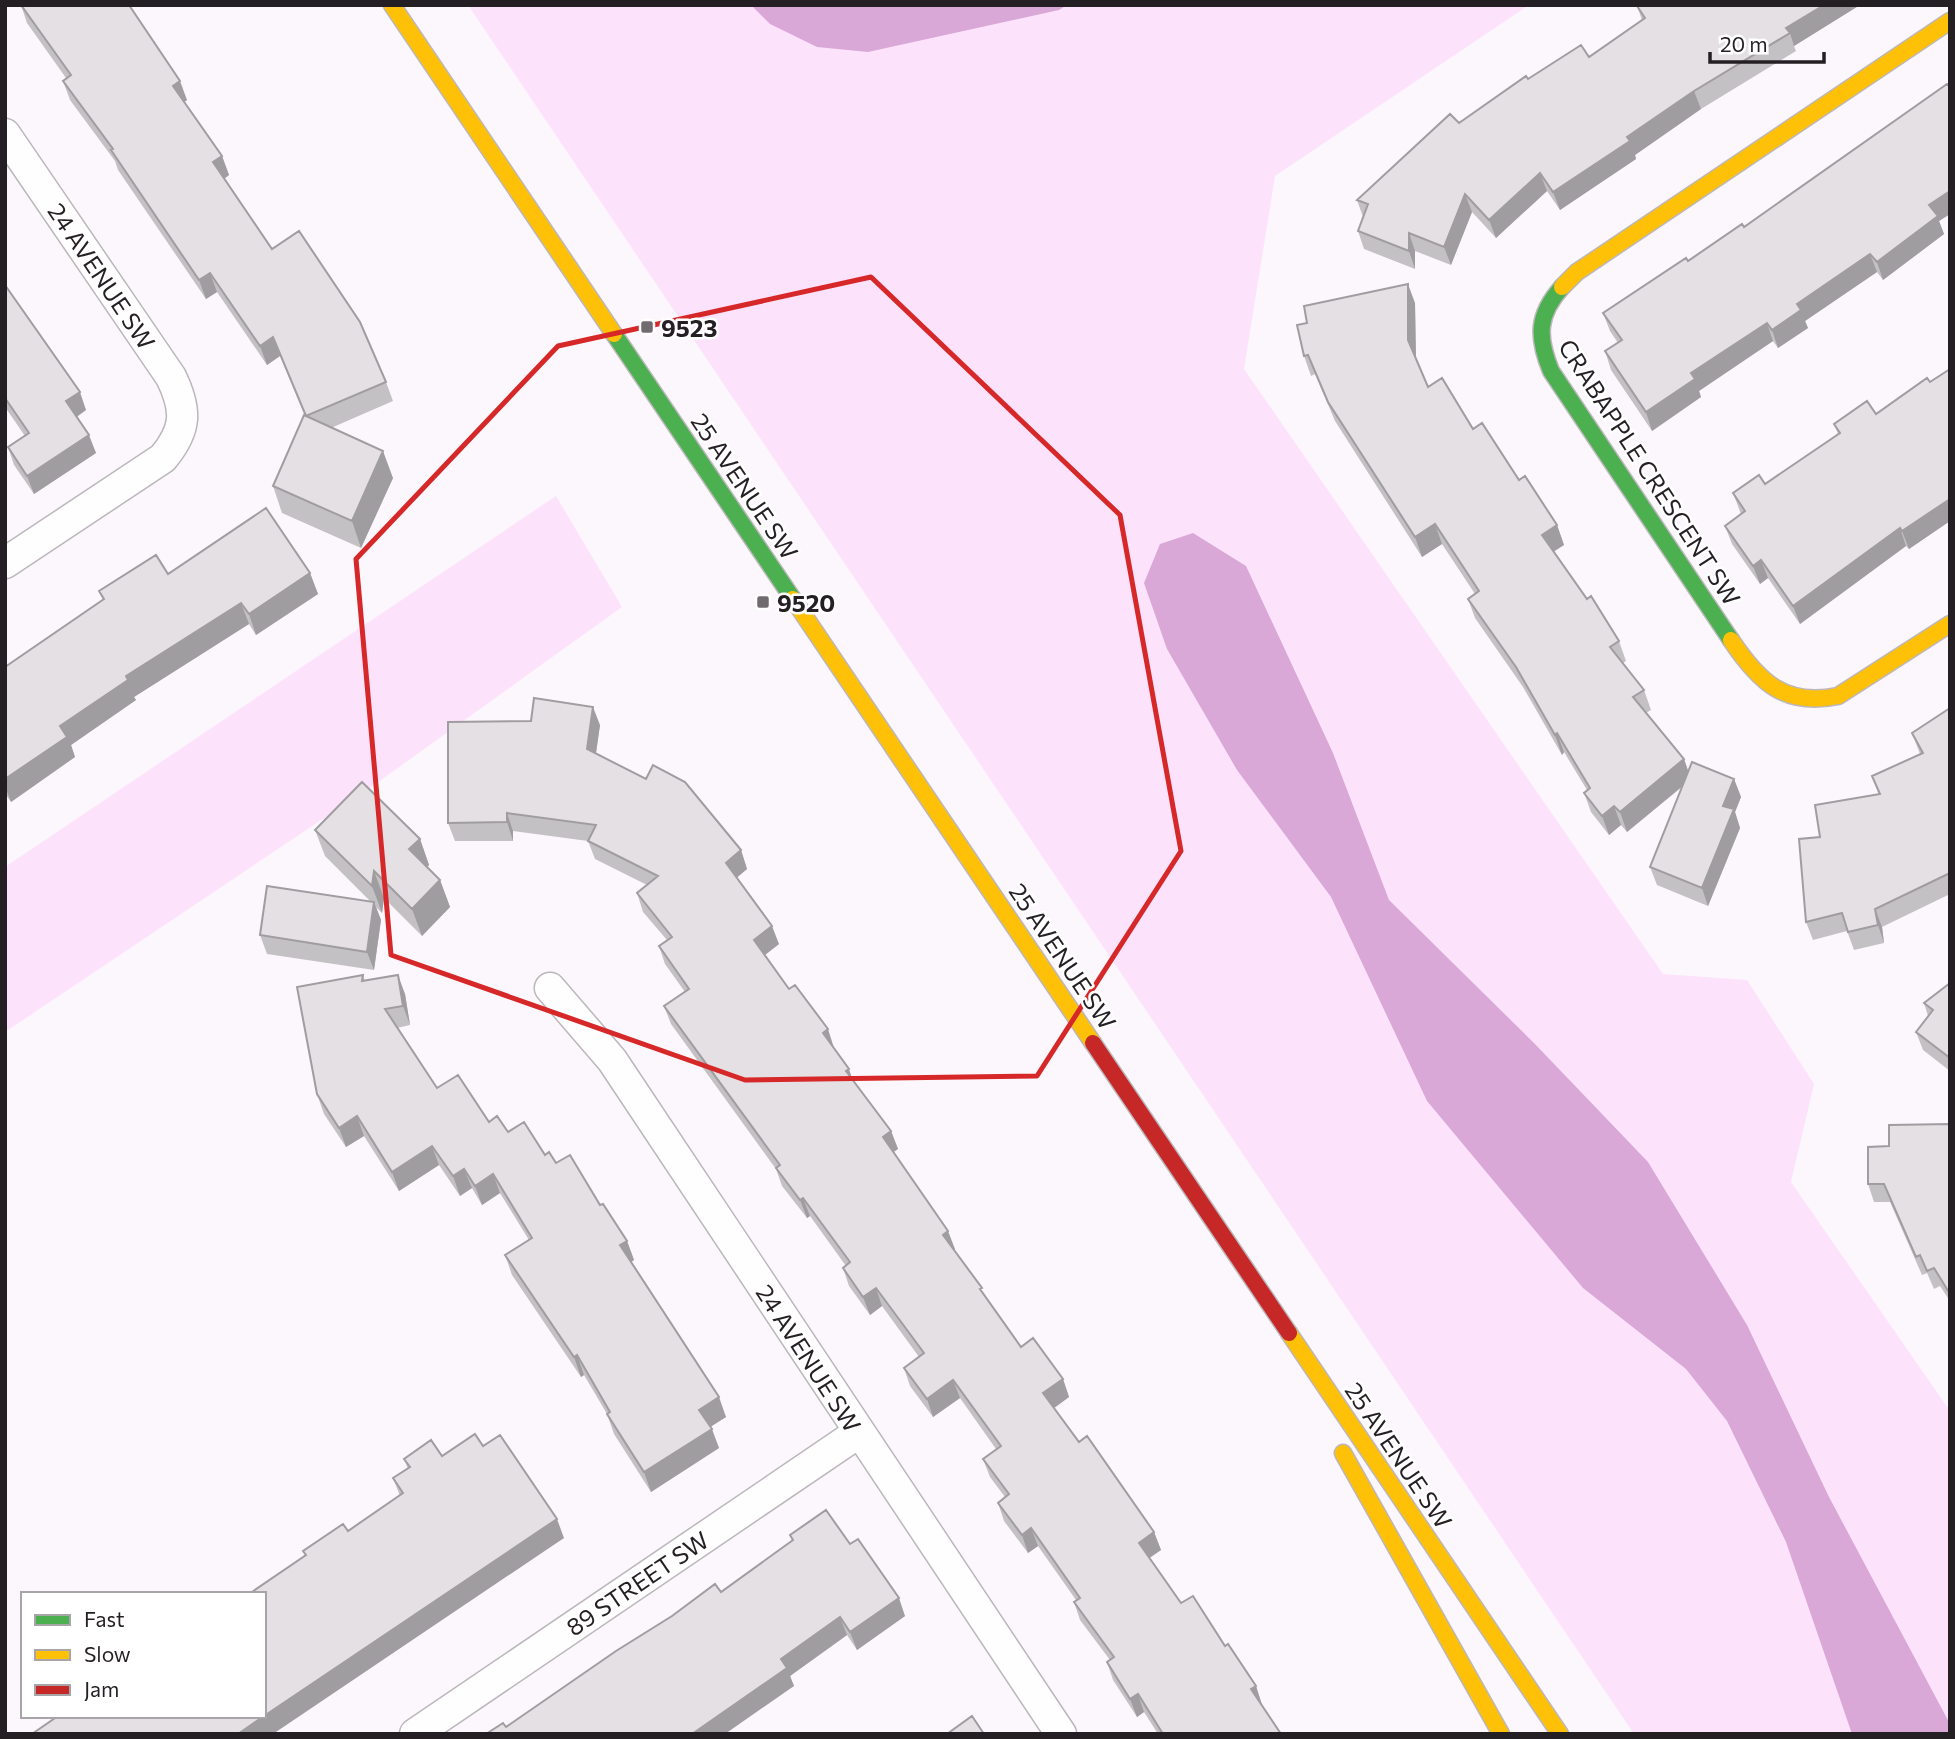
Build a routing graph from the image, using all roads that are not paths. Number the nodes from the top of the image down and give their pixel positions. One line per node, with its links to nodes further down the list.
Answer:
1 (392, 5): 7 (main road, 25 AVENUE SW)
2 (1950, 21): 5 (main road, CRABAPPLE CRESCENT SW)
3 (5, 134): 4 (street, 24 AVENUE SW)
4 (5, 563)
5 (1950, 624)
6 (550, 988): 9 (street, 24 AVENUE SW)
7 (1202, 1201): 8 (main road, 25 AVENUE SW); 14 (main road, 25 AVENUE SW)
8 (1311, 1395)
9 (858, 1433): 11 (street, 89 STREET SW); 12 (street, 24 AVENUE SW)
10 (1338, 1443): 13 (main road, 25 AVENUE SW)
11 (415, 1734)
12 (1061, 1734)
13 (1501, 1734)
14 (1560, 1734)

